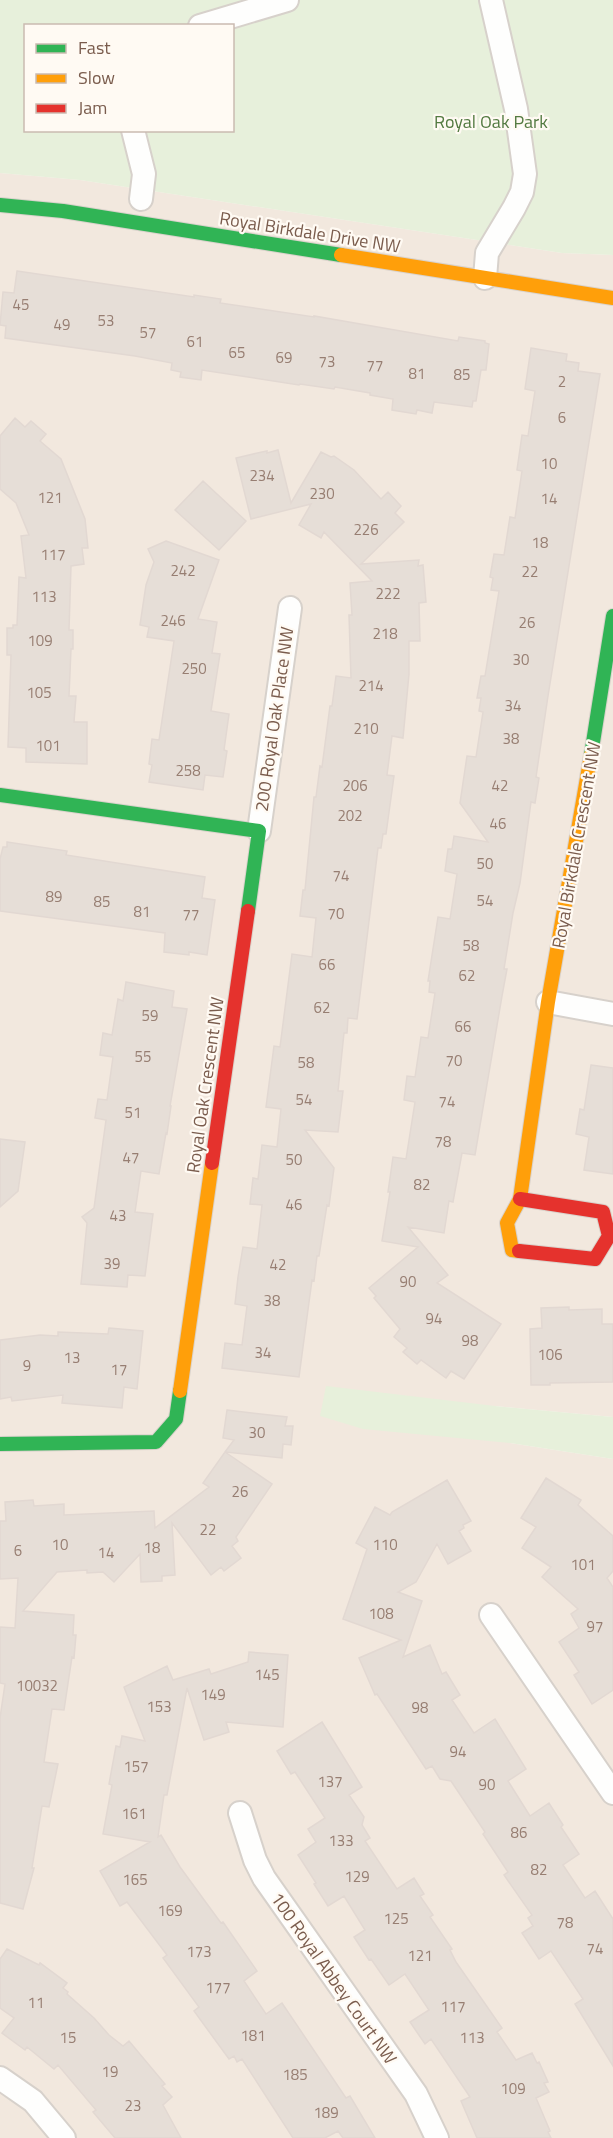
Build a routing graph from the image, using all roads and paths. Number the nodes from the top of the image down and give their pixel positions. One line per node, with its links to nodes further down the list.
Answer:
1 (287, 0): 3 (street)
2 (491, 0): 7 (street)
3 (207, 24)
4 (134, 132): 5 (street)
5 (141, 199)
6 (0, 205): 7 (street, Royal Birkdale Drive NW)
7 (485, 278): 8 (street, Royal Birkdale Drive NW)
8 (613, 298)
9 (290, 608): 13 (street, 200 Royal Oak Place NW)
10 (613, 616): 11 (street, Royal Birkdale Crescent NW)
11 (604, 742): 14 (street, Royal Birkdale Crescent NW)
12 (0, 795): 13 (street)
13 (259, 831): 17 (street, Royal Oak Crescent NW)
14 (548, 1002): 15 (street); 16 (street, Royal Birkdale Crescent NW)
15 (613, 1014)
16 (520, 1199): 16 (street, Royal Birkdale Crescent NW)
17 (0, 1444)
18 (490, 1615): 19 (street)
19 (613, 1793)
20 (240, 1813): 23 (street, 100 Royal Abbey Court NW)
21 (0, 2078): 22 (street)
22 (64, 2138)
23 (437, 2138)

